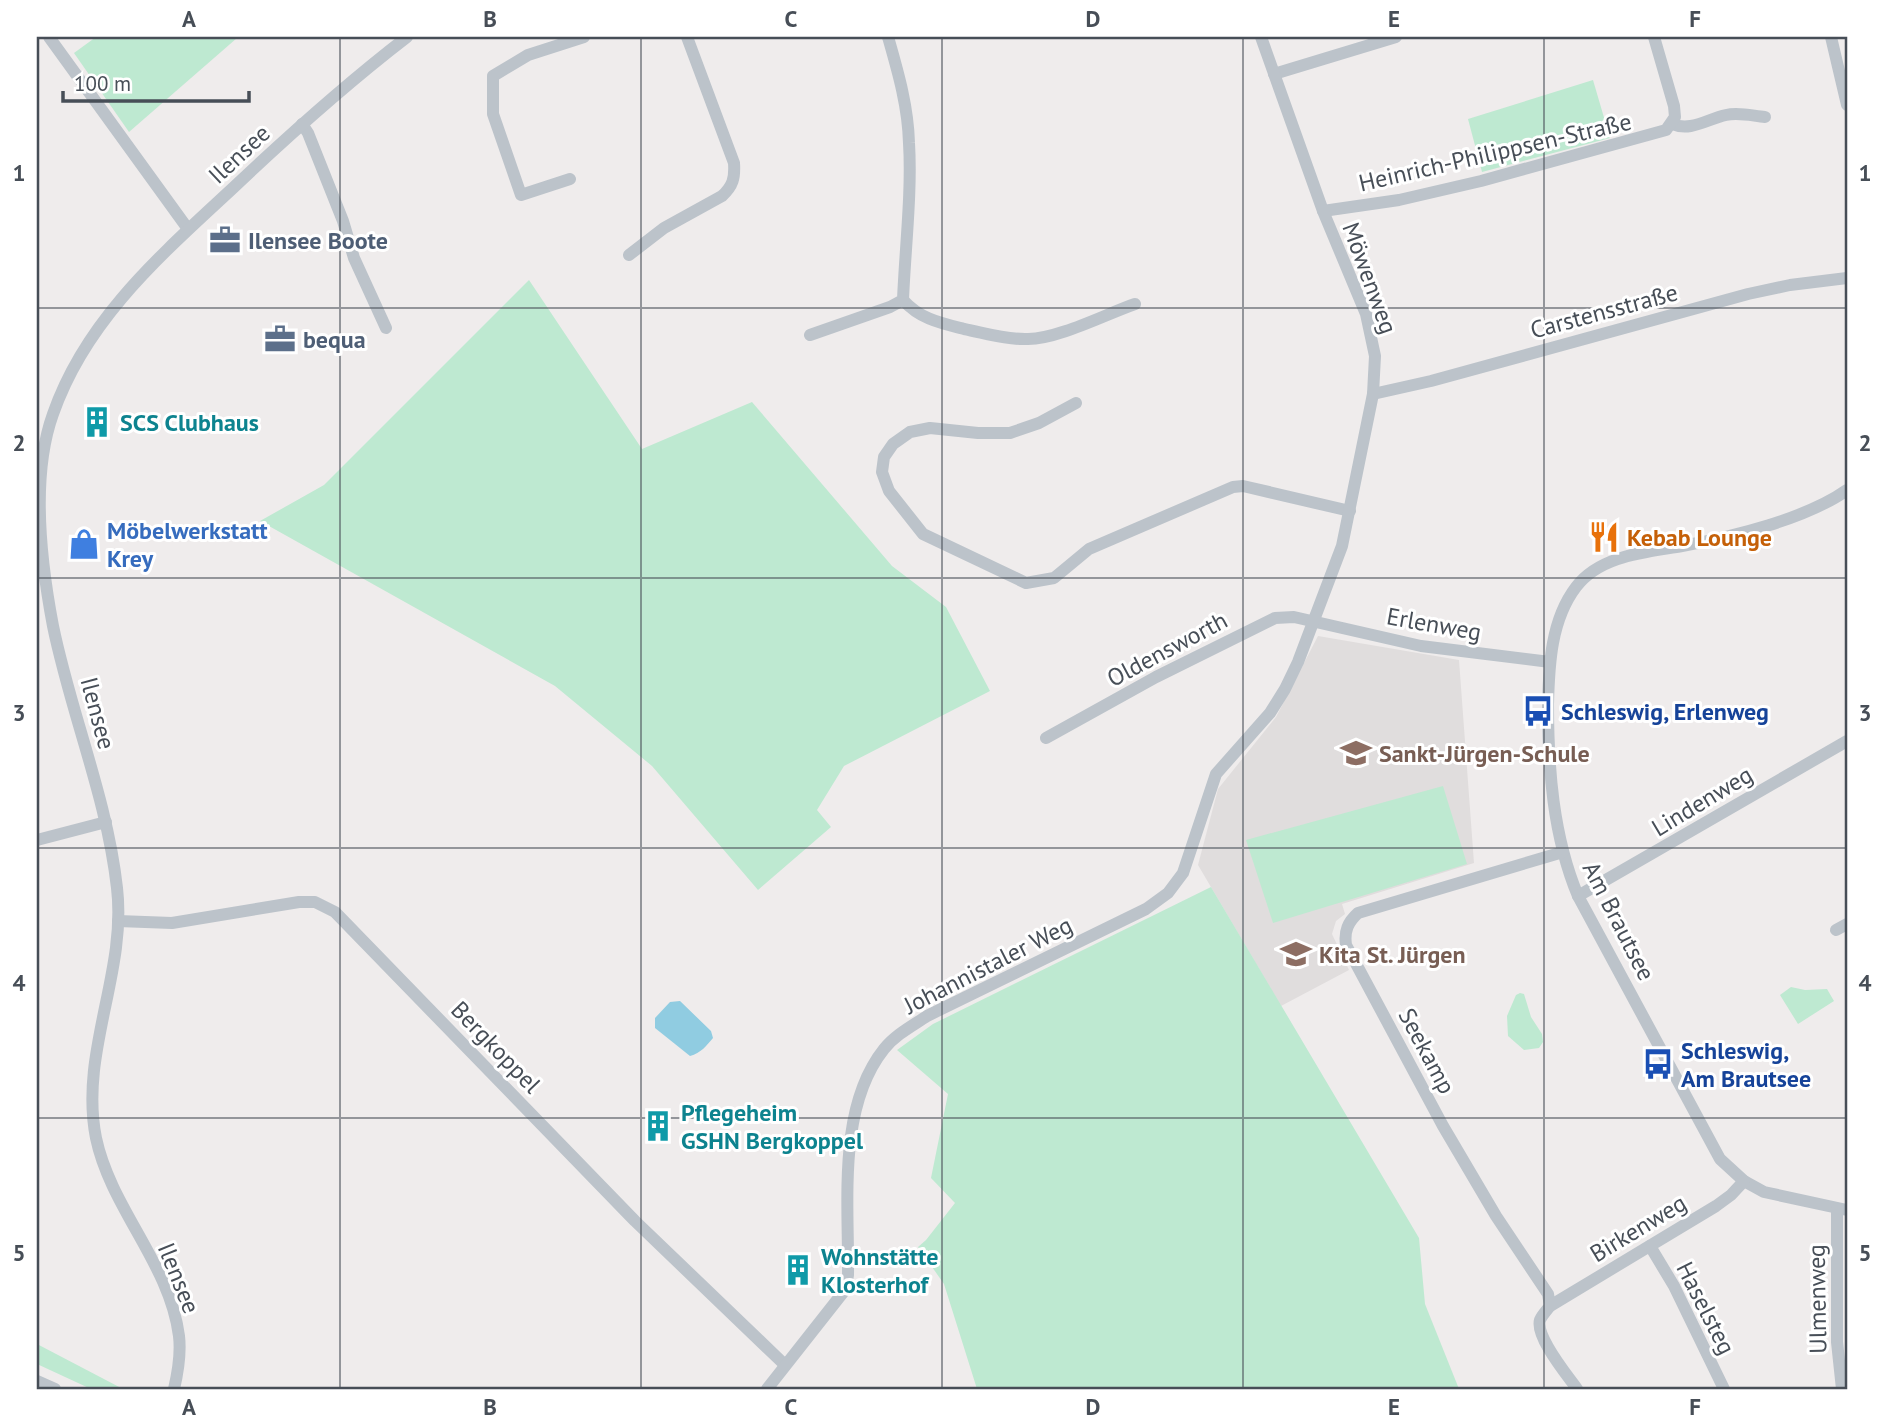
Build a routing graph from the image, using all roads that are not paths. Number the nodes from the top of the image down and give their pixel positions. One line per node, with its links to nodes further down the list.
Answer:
1 (49, 37): 17 (street)
2 (407, 37): 13 (street, Ilensee)
3 (584, 37): 15 (street)
4 (687, 37): 18 (street)
5 (888, 37): 20 (street)
6 (1261, 37): 10 (street, Möwenweg)
7 (1396, 37): 10 (street)
8 (1654, 37): 14 (street)
9 (1831, 37): 11 (street)
10 (1274, 74): 16 (street, Möwenweg)
11 (1847, 105)
12 (1765, 117): 14 (street, Heinrich-Philippsen-Straße)
13 (302, 124): 17 (street, Ilensee); 22 (street, Ilensee)
14 (1672, 124): 16 (street, Heinrich-Philippsen-Straße)
15 (570, 179)
16 (1323, 211): 24 (street, Möwenweg)
17 (188, 229): 32 (street, Ilensee)
18 (629, 256)
19 (1847, 278): 24 (street, Carstensstraße)
20 (903, 300): 21 (street); 23 (street)
21 (1135, 304)
22 (386, 328)
23 (810, 335)
24 (1373, 394): 27 (street, Möwenweg)
25 (1076, 403): 27 (street)
26 (1847, 490): 29 (street, Am Brautsee)
27 (1350, 511): 28 (street, Möwenweg)
28 (1312, 621): 29 (street, Erlenweg); 30 (street, Oldensworth); 41 (street, Johannistaler Weg)
29 (1550, 662): 34 (street, Am Brautsee)
30 (1046, 738)
31 (1847, 741): 35 (street, Lindenweg)
32 (106, 822): 33 (street); 36 (street, Ilensee)
33 (37, 840)
34 (1563, 852): 35 (street, Am Brautsee); 40 (street, Seekamp)
35 (1578, 896): 37 (street, Am Brautsee)
36 (118, 921): 41 (street, Bergkoppel); 44 (street, Ilensee)
37 (1744, 1181): 38 (street, Am Brautsee); 39 (street, Birkenweg)
38 (1842, 1210): 48 (street, Ulmenweg)
39 (1650, 1246): 40 (street, Birkenweg); 47 (street, Haselsteg)
40 (1550, 1306): 46 (street)
41 (785, 1365): 45 (street, Johannistaler Weg)
42 (37, 1381): 43 (street)
43 (55, 1389)
44 (174, 1389)
45 (767, 1389)
46 (1577, 1389)
47 (1724, 1389)
48 (1842, 1389)

